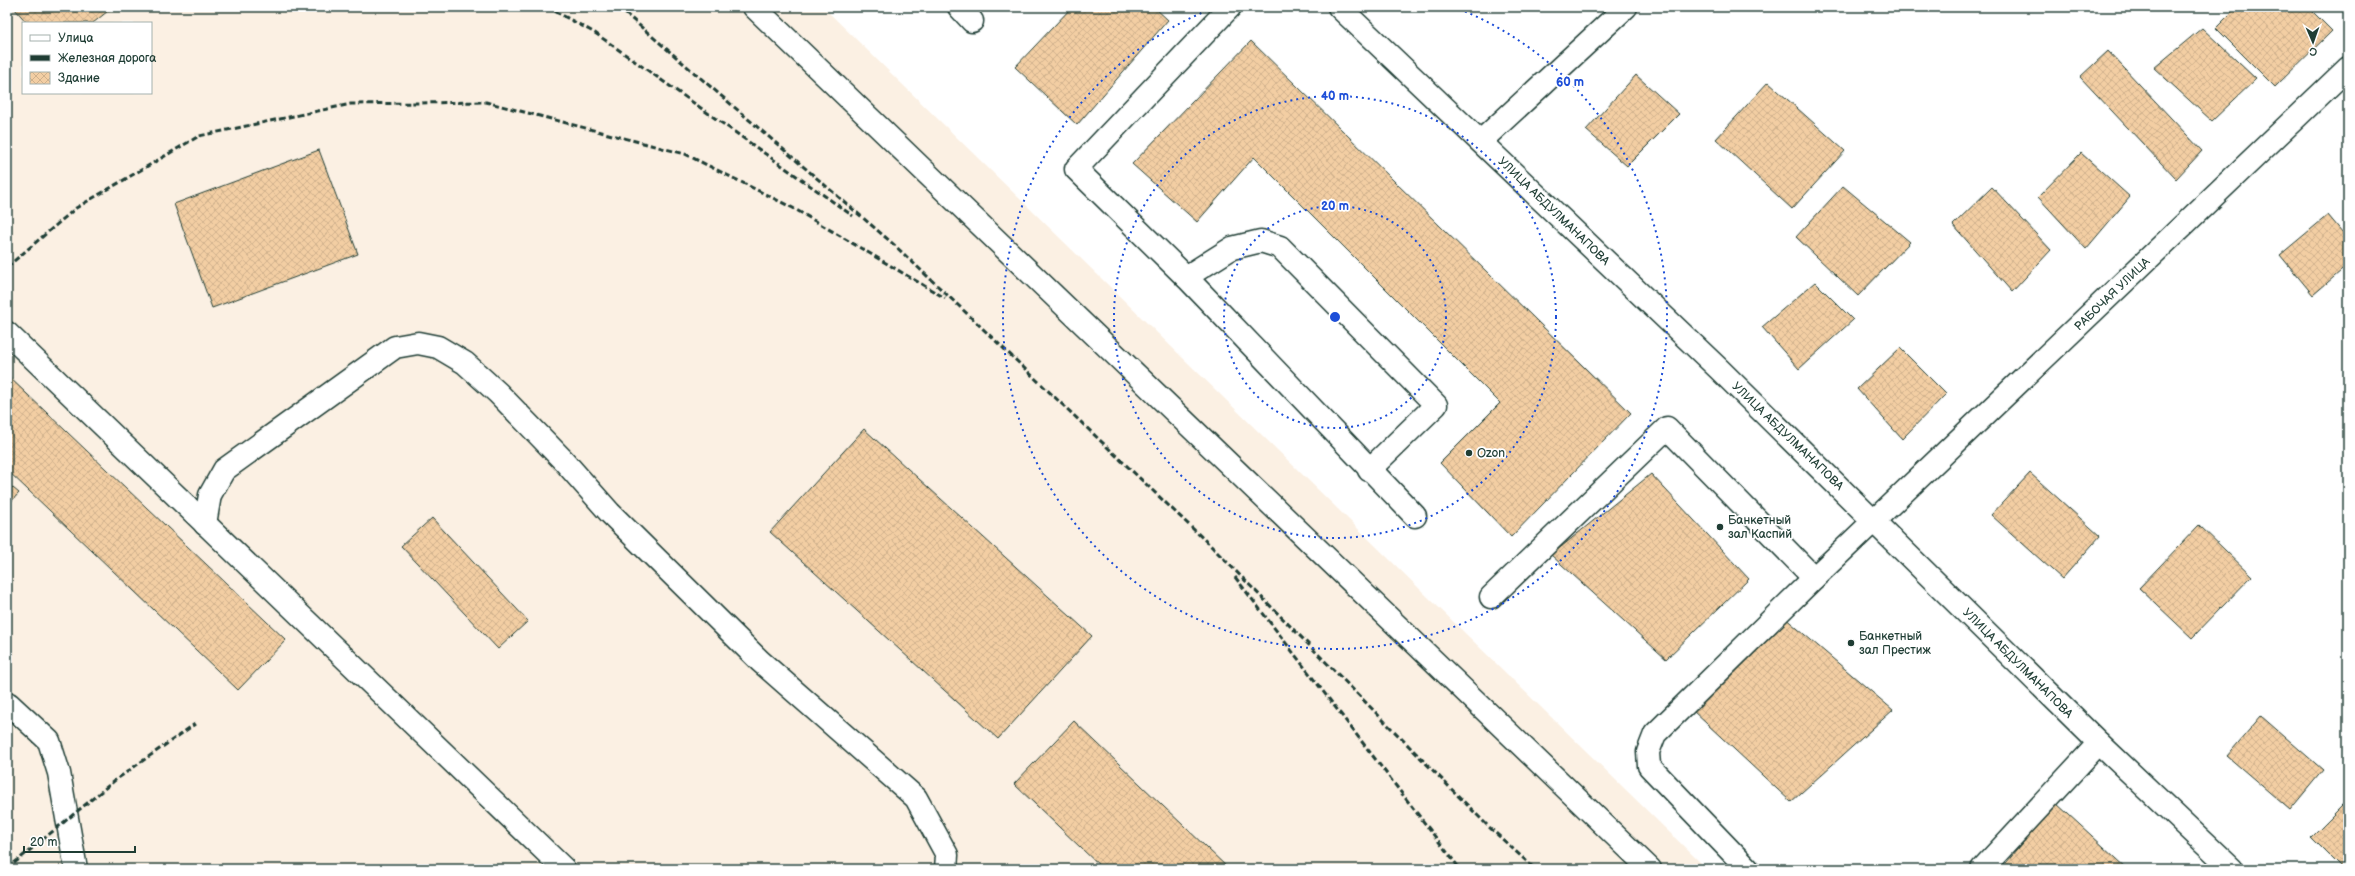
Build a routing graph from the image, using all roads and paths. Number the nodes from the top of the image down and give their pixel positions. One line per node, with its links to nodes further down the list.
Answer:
1 (754, 7): 20 (street)
2 (1230, 7): 7 (street)
3 (1339, 7): 6 (street, УЛИЦА АБДУЛМАНАПОВА)
4 (1626, 7): 6 (street)
5 (2348, 68): 11 (street, РАБОЧАЯ УЛИЦА)
6 (1481, 141): 11 (street, УЛИЦА АБДУЛМАНАПОВА)
7 (1186, 277): 9 (street); 9 (street)
8 (7, 333): 12 (street)
9 (1369, 470): 10 (street)
10 (1415, 516)
11 (1875, 521): 13 (street, РАБОЧАЯ УЛИЦА); 16 (street, УЛИЦА АБДУЛМАНАПОВА)
12 (205, 524): 18 (street); 19 (street)
13 (1814, 578): 14 (street); 21 (street, РАБОЧАЯ УЛИЦА)
14 (1491, 597)
15 (7, 706): 17 (street)
16 (2099, 743): 22 (street); 23 (street, УЛИЦА АБДУЛМАНАПОВА)
17 (76, 869)
18 (564, 869)
19 (946, 869)
20 (1650, 869)
21 (1748, 869)
22 (1982, 869)
23 (2232, 869)

